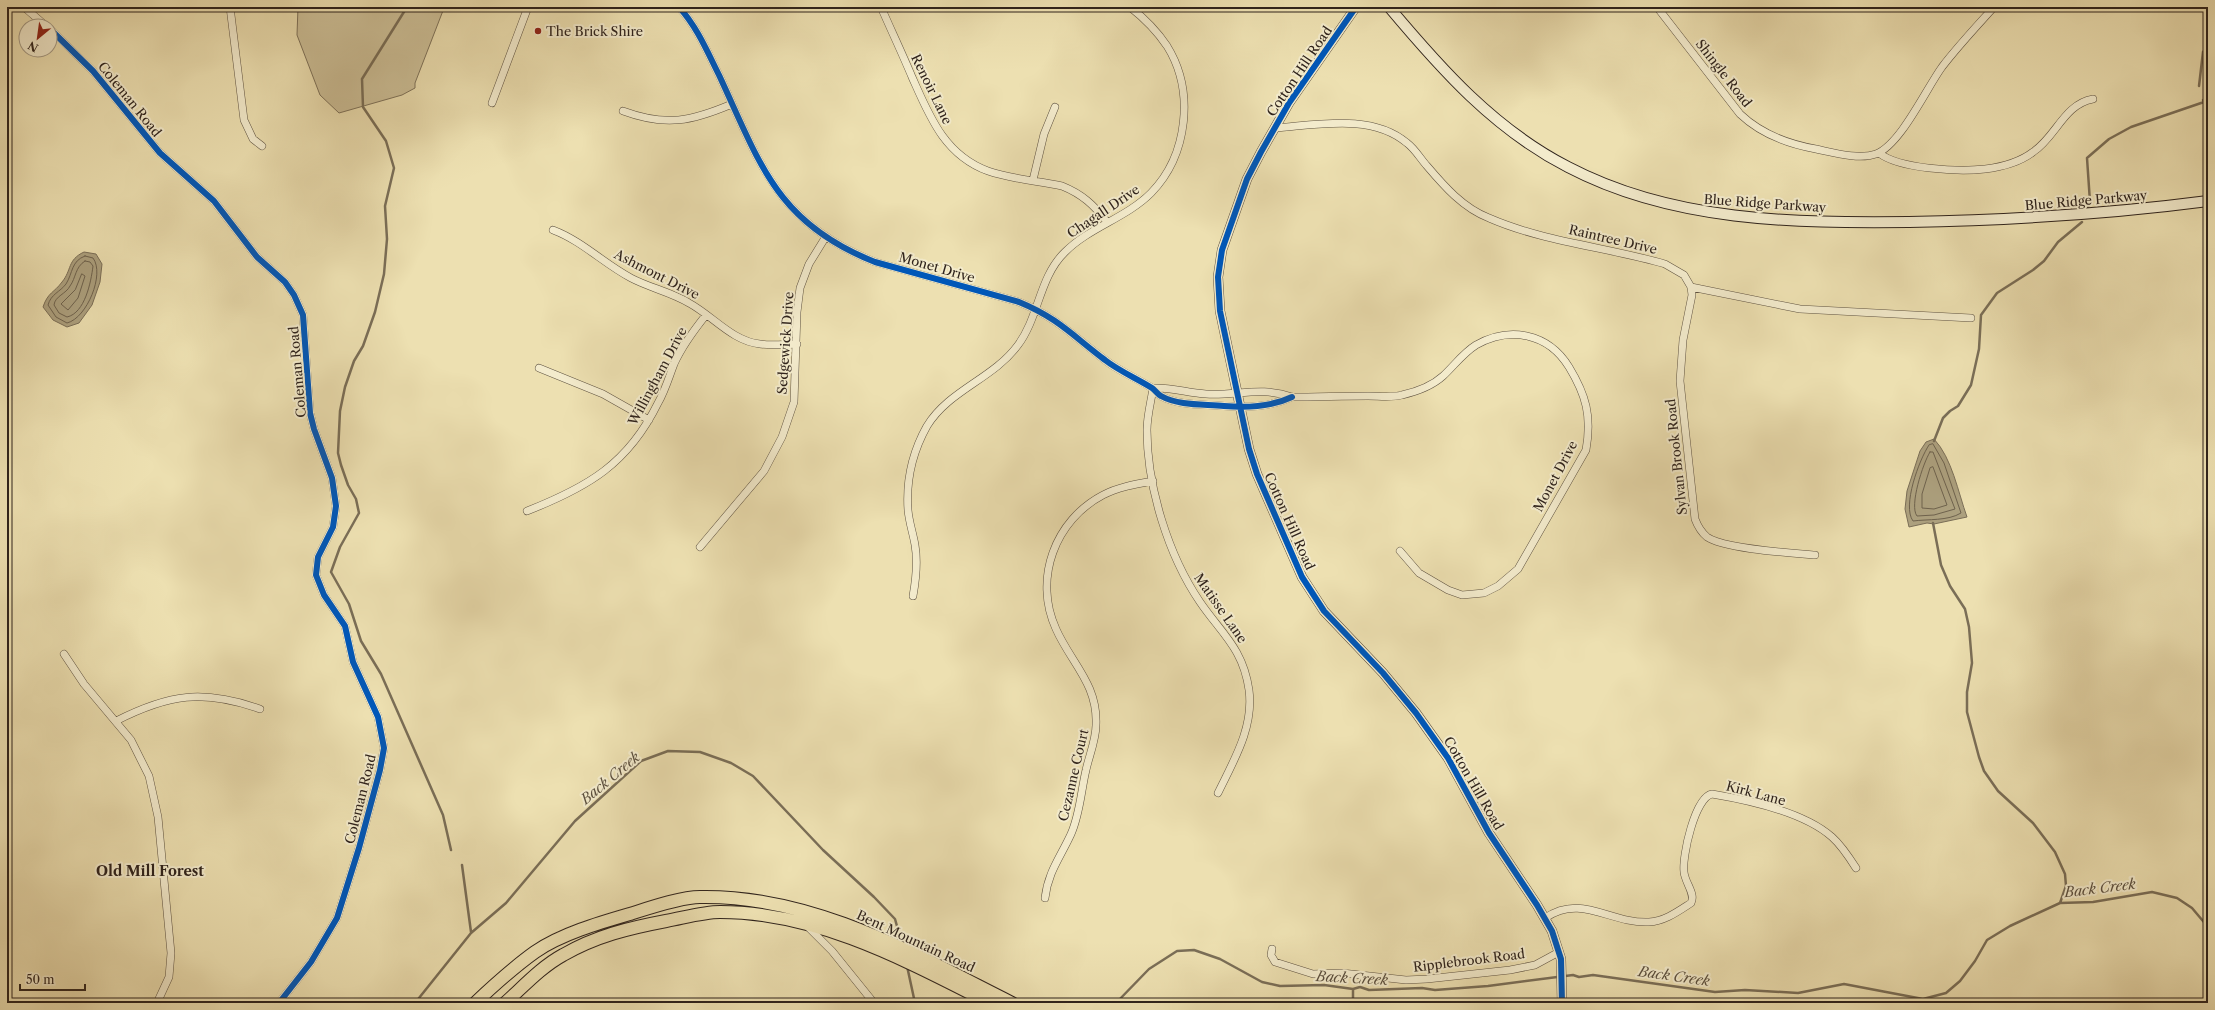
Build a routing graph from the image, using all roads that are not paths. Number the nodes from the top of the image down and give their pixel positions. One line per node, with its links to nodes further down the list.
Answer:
1 (24, 7): 11 (street)
2 (230, 7): 19 (street)
3 (528, 7): 14 (street)
4 (678, 7): 15 (street, Monet Drive)
5 (881, 7): 21 (street, Renoir Lane)
6 (1130, 7): 23 (street, Chagall Drive)
7 (1356, 7): 18 (street, Cotton Hill Road)
8 (1389, 7): 22 (main road, Blue Ridge Parkway)
9 (1657, 7): 20 (street, Shingle Road)
10 (1994, 7): 20 (street)
11 (37, 18)
12 (58, 37): 54 (street, Coleman Road)
13 (2093, 99): 20 (street)
14 (492, 103)
15 (732, 104): 17 (street); 25 (street, Monet Drive)
16 (1055, 107): 21 (street)
17 (623, 111)
18 (1275, 128): 26 (street, Raintree Drive); 33 (street, Cotton Hill Road)
19 (262, 146)
20 (1879, 153)
21 (1033, 180): 23 (street, Renoir Lane)
22 (2208, 201)
23 (1107, 222): 27 (street, Chagall Drive)
24 (553, 230): 28 (street, Ashmont Drive)
25 (825, 238): 27 (street, Monet Drive); 30 (street, Sedgewick Drive)
26 (1691, 286): 29 (street); 41 (street, Sylvan Brook Road)
27 (1036, 309): 32 (street, Monet Drive); 42 (street, Chagall Drive)
28 (706, 315): 30 (street, Ashmont Drive); 36 (street, Willingham Drive)
29 (1971, 318)
30 (797, 344): 39 (street, Sedgewick Drive)
31 (539, 368): 36 (street)
32 (1153, 388): 33 (street, Monet Drive); 35 (street, Monet Drive); 37 (street, Matisse Lane)
33 (1237, 392): 34 (street, Monet Drive); 35 (street, Cotton Hill Road)
34 (1292, 397): 35 (street, Monet Drive); 40 (street, Monet Drive)
35 (1241, 407): 49 (street, Cotton Hill Road)
36 (649, 420): 38 (street, Willingham Drive)
37 (1153, 481): 46 (street, Matisse Lane); 48 (street, Cezanne Court)
38 (527, 511)
39 (700, 547)
40 (1400, 551)
41 (1815, 555)
42 (913, 596)
43 (64, 654): 45 (street)
44 (260, 708): 45 (street)
45 (116, 721): 53 (street)
46 (1218, 793)
47 (1856, 868): 49 (street, Kirk Lane)
48 (1045, 898)
49 (1545, 918): 52 (street, Cotton Hill Road)
50 (804, 923): 56 (main road, Bent Mountain Road); 57 (street); 58 (main road, Bent Mountain Road)
51 (1272, 949): 52 (street, Ripplebrook Road)
52 (1559, 952): 60 (street, Cotton Hill Road)
53 (157, 1003)
54 (279, 1003)
55 (474, 1003): 59 (main road, Bent Mountain Road)
56 (505, 1003)
57 (874, 1003)
58 (990, 1003)
59 (1012, 1003)
60 (1562, 1003)

